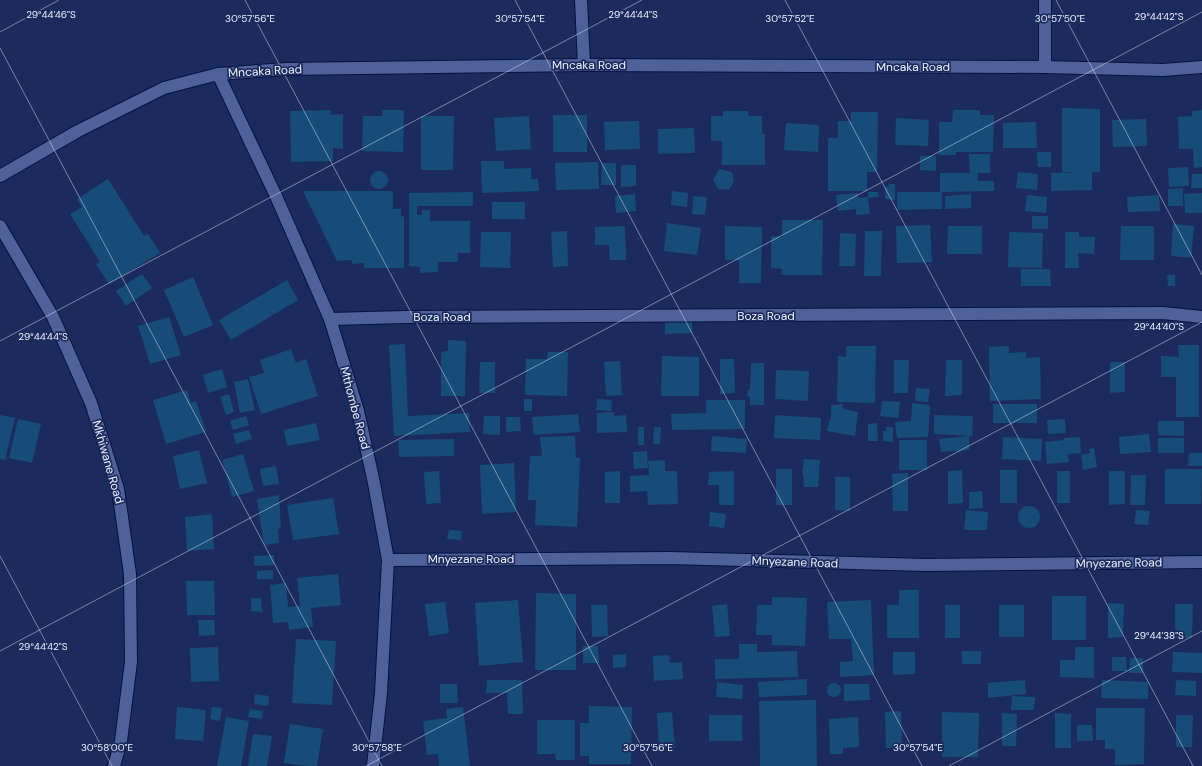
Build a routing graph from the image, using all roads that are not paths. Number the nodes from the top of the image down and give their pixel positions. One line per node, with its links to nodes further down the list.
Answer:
1 (581, 0): 3 (street)
2 (1045, 0): 4 (street)
3 (584, 65): 4 (street, Mncaka Road); 6 (street, Mncaka Road)
4 (1045, 67): 5 (street, Mncaka Road)
5 (1202, 67)
6 (218, 74): 7 (street, Mncaka Road); 10 (street, Mthombe Road)
7 (0, 176)
8 (0, 226): 13 (street, Mkhiwane Road)
9 (1202, 317): 10 (street, Boza Road)
10 (330, 319): 11 (street, Mthombe Road)
11 (388, 560): 12 (street, Mnyezane Road); 14 (street, Mthombe Road)
12 (1202, 562)
13 (114, 766)
14 (373, 766)

